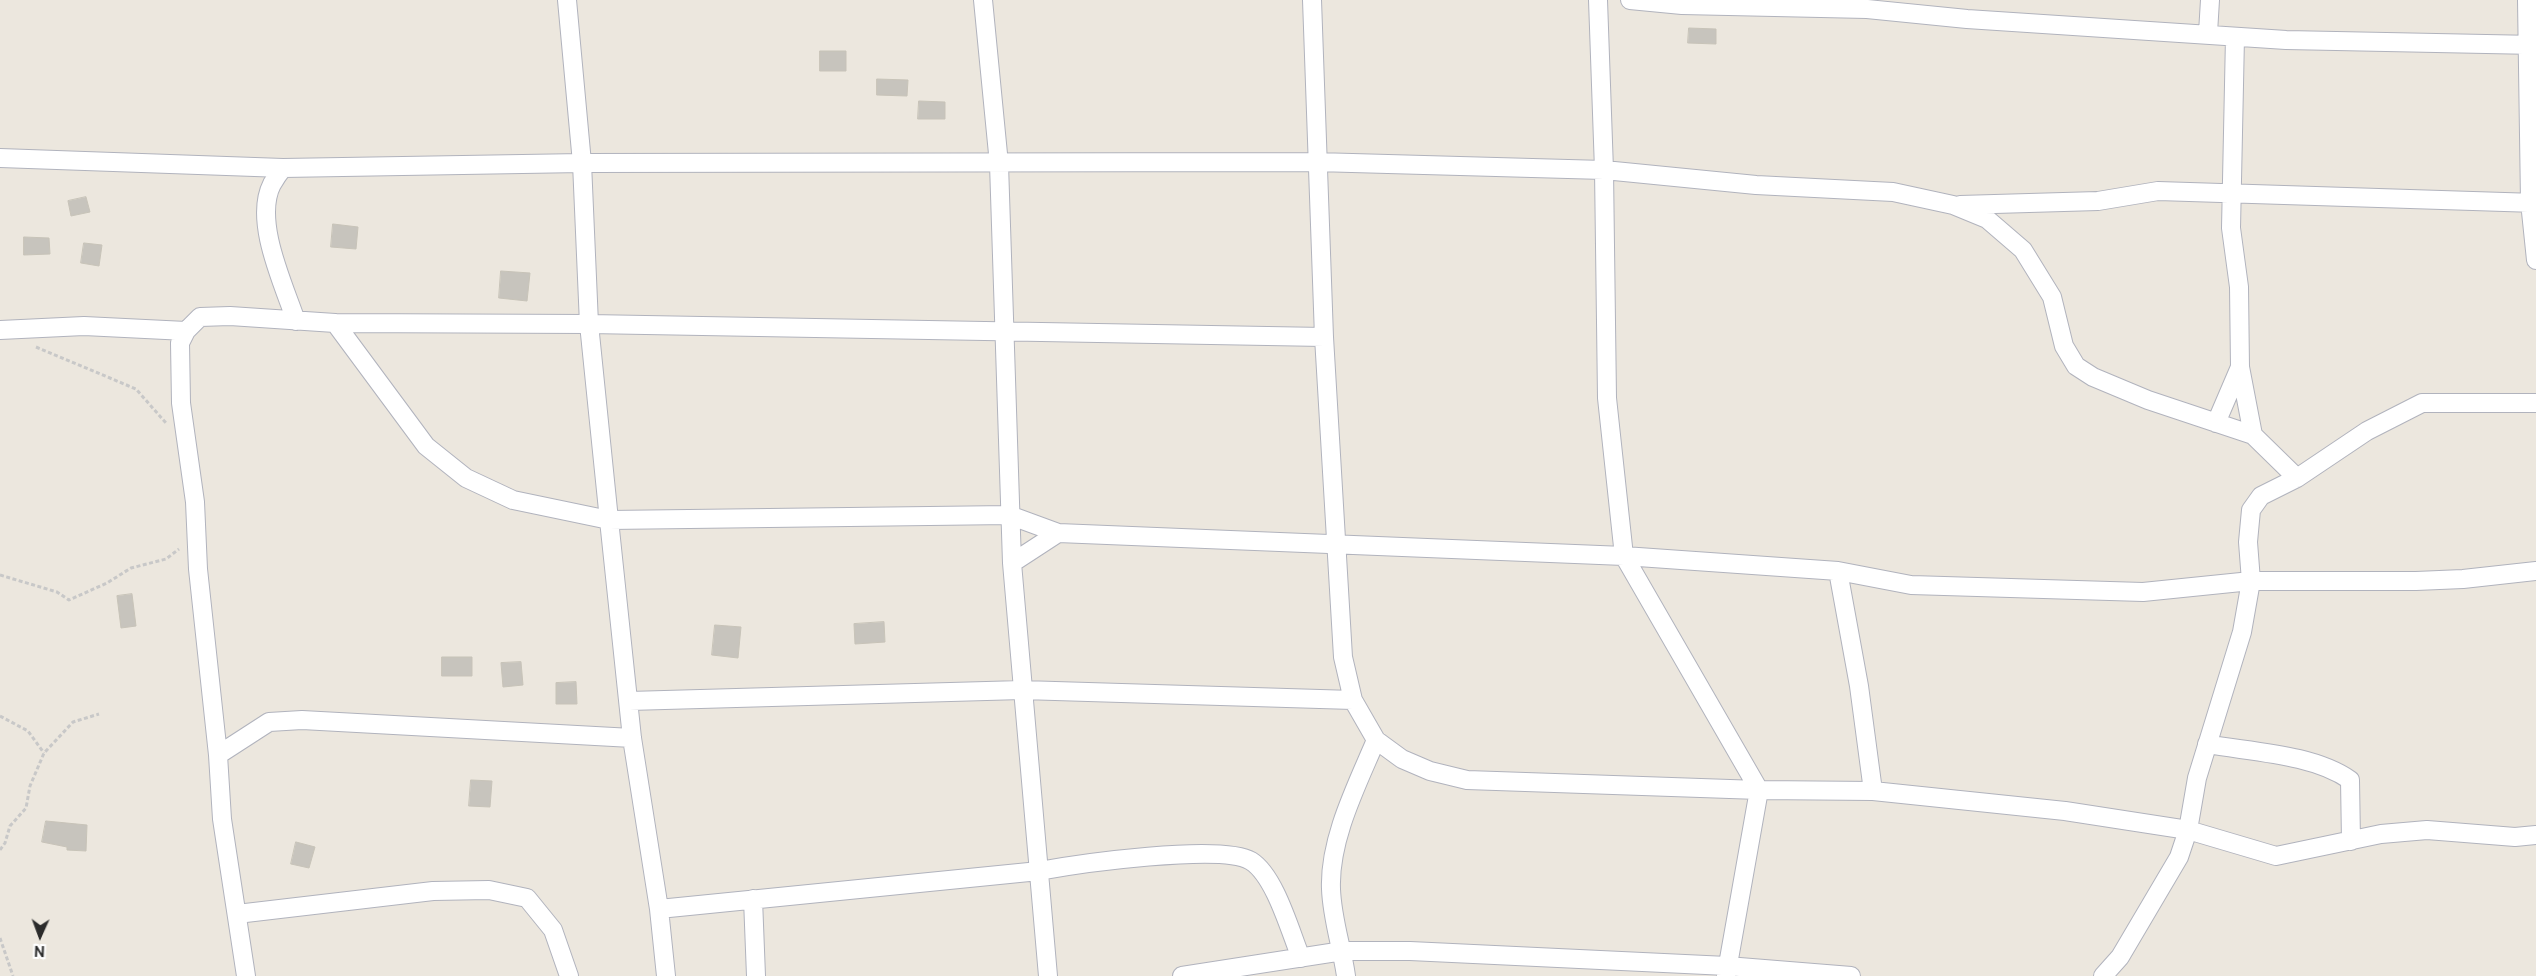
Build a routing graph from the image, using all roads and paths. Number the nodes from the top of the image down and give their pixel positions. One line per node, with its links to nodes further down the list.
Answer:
1 (567, 0): 13 (street)
2 (983, 0): 14 (street)
3 (1312, 0): 12 (street)
4 (1598, 0): 16 (street)
5 (1630, 0): 8 (street)
6 (2210, 0): 8 (street)
7 (2527, 0): 10 (street)
8 (2208, 33): 9 (street)
9 (2235, 37): 10 (street); 17 (street)
10 (2532, 45): 18 (street)
11 (0, 158): 15 (street)
12 (1316, 162): 14 (street); 16 (street); 27 (street)
13 (582, 163): 14 (street); 15 (street); 23 (street)
14 (999, 164): 26 (street)
15 (282, 168): 21 (street)
16 (1604, 170): 19 (street); 40 (street)
17 (2232, 192): 18 (street); 19 (street); 29 (street)
18 (2533, 202): 20 (street)
19 (1953, 205): 31 (street)
20 (2536, 260)
21 (296, 321): 22 (street); 25 (street)
22 (335, 323): 23 (street); 36 (street)
23 (589, 324): 26 (street); 36 (street)
24 (0, 330): 25 (street)
25 (186, 331): 38 (street)
26 (1006, 332): 27 (street); 35 (street)
27 (1324, 337): 39 (street)
28 (28, 344): 32 (path)
29 (2240, 367): 31 (street); 33 (street)
30 (2536, 403): 34 (street)
31 (2216, 422): 33 (street)
32 (168, 426)
33 (2253, 435): 34 (street)
34 (2297, 478): 45 (street)
35 (1009, 515): 36 (street); 37 (street); 41 (street)
36 (609, 520): 48 (street)
37 (1058, 533): 39 (street); 41 (street)
38 (197, 535): 44 (path); 55 (street)
39 (1334, 544): 40 (street); 47 (street)
40 (1624, 556): 42 (street); 56 (street)
41 (1012, 562): 46 (street)
42 (1838, 571): 45 (street); 57 (street)
43 (2536, 571): 45 (street)
44 (0, 575)
45 (2251, 581): 53 (street)
46 (1022, 690): 47 (street); 48 (street); 62 (street)
47 (1354, 700): 52 (street)
48 (630, 701): 51 (street)
49 (99, 714): 54 (path)
50 (0, 716): 54 (path)
51 (632, 738): 55 (street); 64 (street)
52 (1376, 740): 56 (street); 67 (street)
53 (2207, 744): 58 (street); 60 (street)
54 (44, 753): 61 (path)
55 (218, 755): 65 (street)
56 (1759, 790): 57 (street); 69 (street)
57 (1872, 791): 58 (street)
58 (2188, 830): 60 (street); 79 (street)
59 (2536, 835): 60 (street)
60 (2351, 841)
61 (0, 850)
62 (1039, 871): 63 (street); 68 (street); 75 (street)
63 (753, 899): 64 (street); 74 (street)
64 (659, 909): 73 (street)
65 (237, 914): 71 (street); 72 (street)
66 (0, 938): 70 (path)
67 (1343, 951): 68 (street); 69 (street); 77 (street)
68 (1301, 958): 76 (street)
69 (1726, 971): 78 (street)
70 (13, 976)
71 (246, 976)
72 (569, 976)
73 (666, 976)
74 (756, 976)
75 (1048, 976)
76 (1182, 976)
77 (1346, 976)
78 (1851, 976)
79 (2103, 976)

